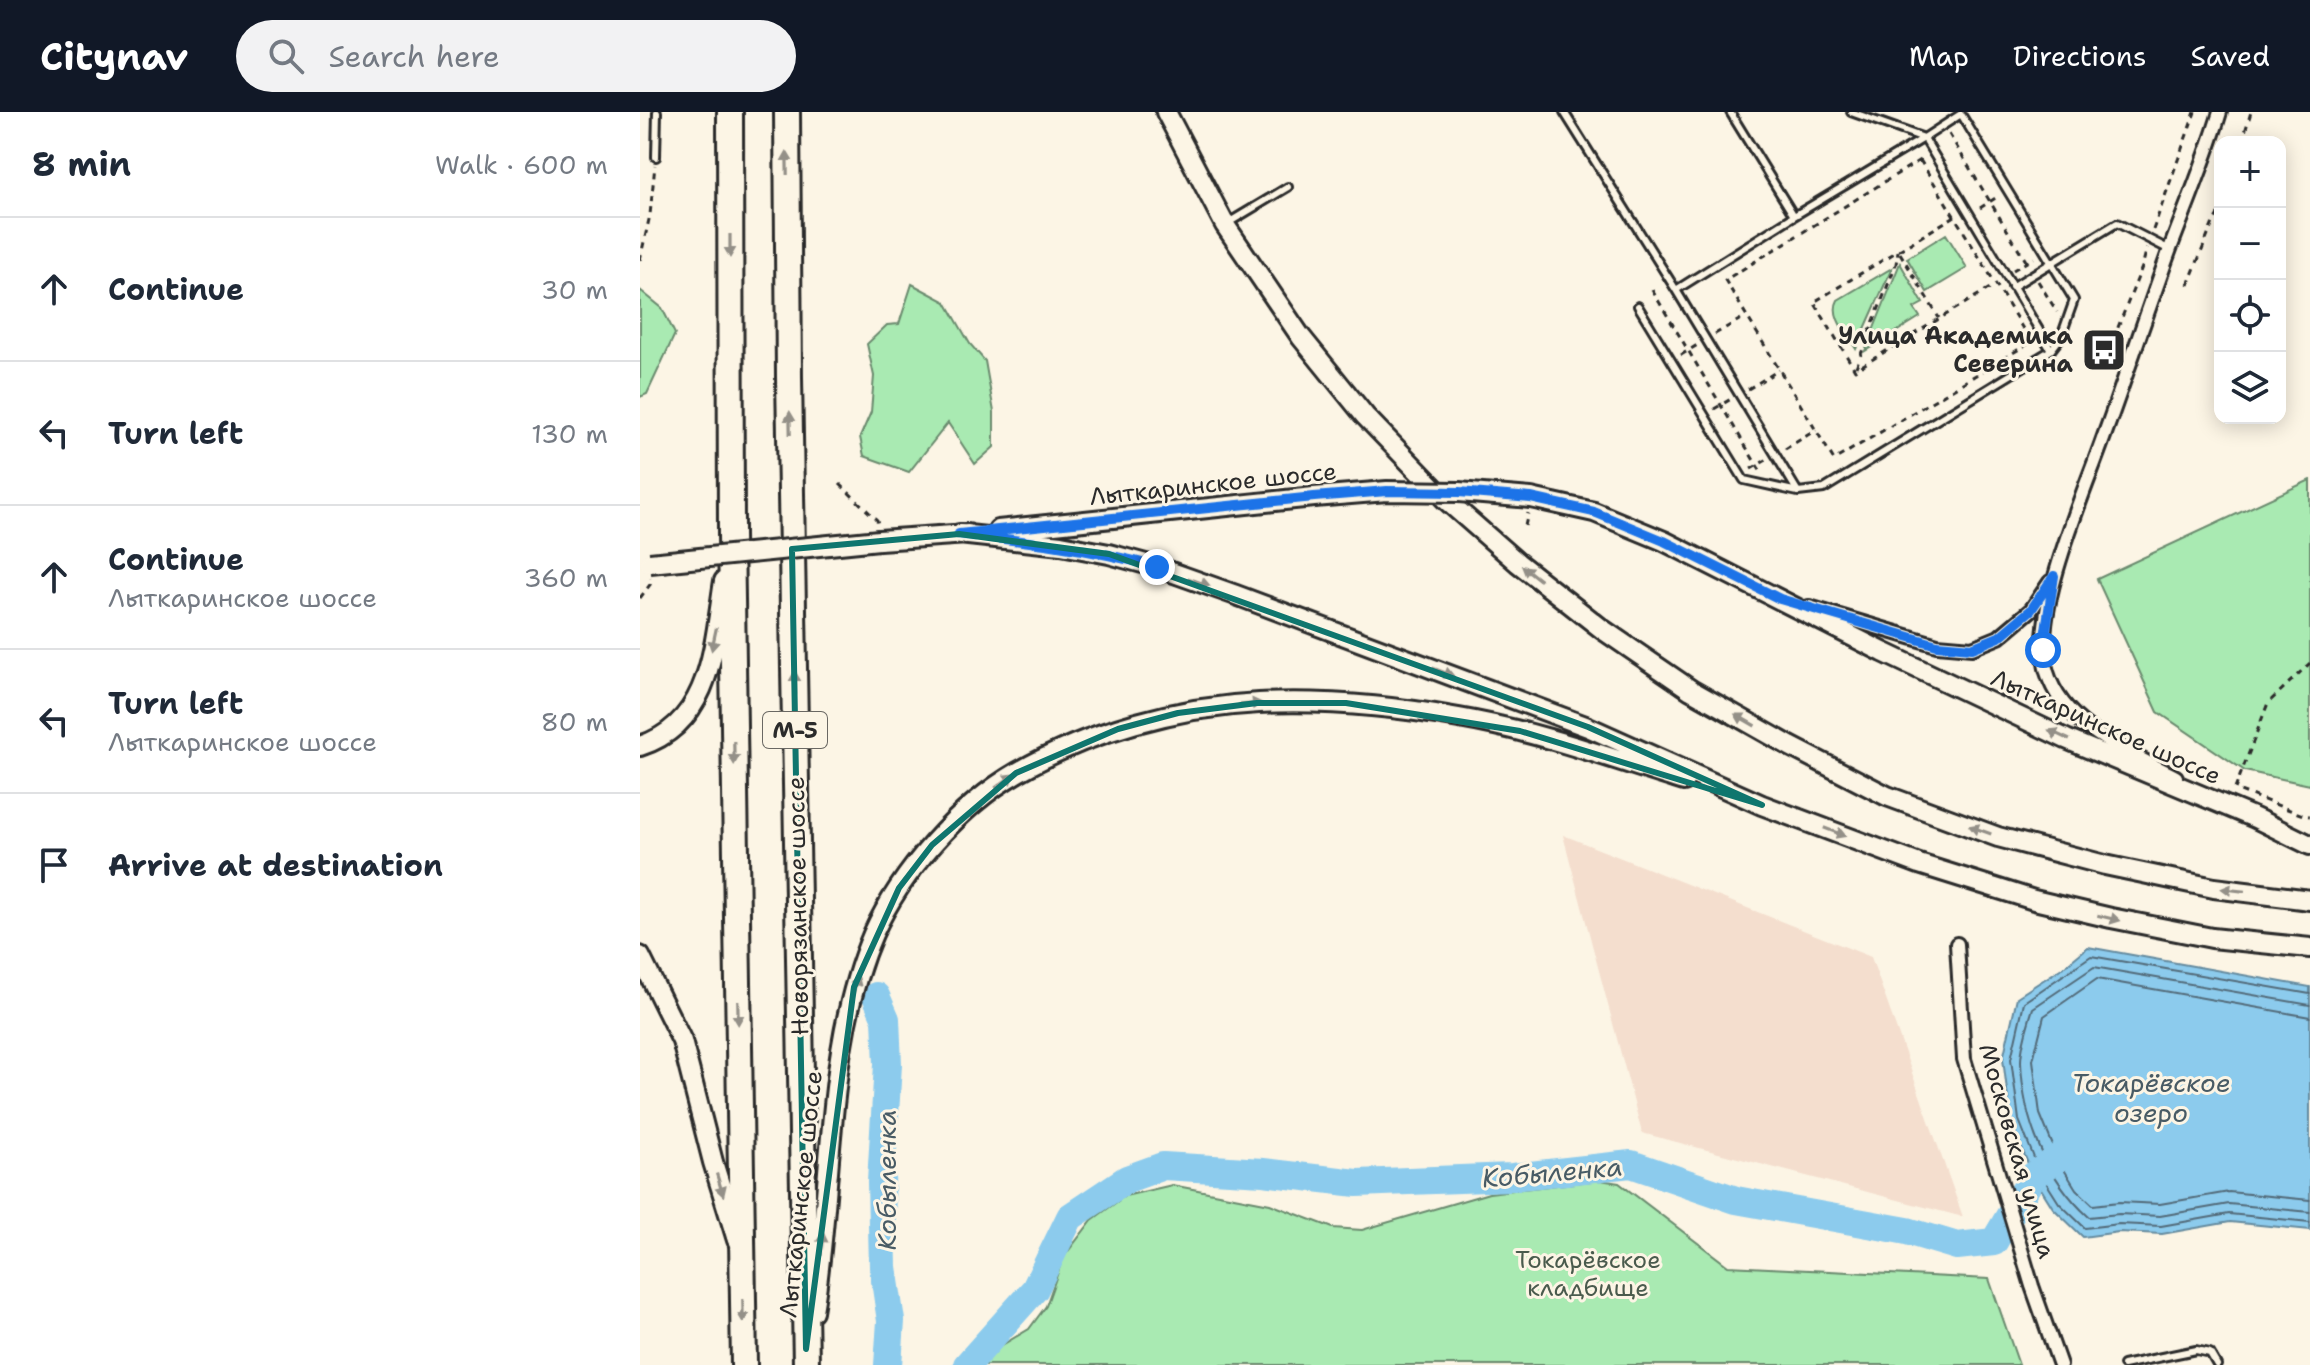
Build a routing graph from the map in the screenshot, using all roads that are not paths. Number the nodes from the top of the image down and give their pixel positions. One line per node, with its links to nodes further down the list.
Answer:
1 (657, 112): 10 (lane)
2 (730, 112): 22 (highway, М-5, one-way to 22)
3 (787, 112): 35 (highway, Новорязанское шоссе / М-5, one-way to 3)
4 (1166, 112): 13 (main road)
5 (1564, 112): 17 (lane)
6 (1730, 112): 12 (lane)
7 (1851, 112): 9 (lane)
8 (2220, 112): 14 (street)
9 (1924, 138): 12 (lane); 15 (lane); 16 (lane)
10 (656, 157)
11 (1288, 187): 13 (lane)
12 (1794, 216): 17 (lane)
13 (1225, 225): 30 (main road, one-way to 13)
14 (2170, 250): 15 (lane); 24 (street)
15 (2051, 263): 16 (lane); 19 (lane)
16 (2012, 287): 19 (lane)
17 (1676, 290): 20 (lane)
18 (1638, 306): 20 (lane)
19 (2051, 350): 20 (lane)
20 (1798, 492)
21 (959, 534): 23 (main road, Лыткаринское шоссе, bridge); 25 (main road, Лыткаринское шоссе, bridge); 27 (main road, Лыткаринское шоссе, one-way to 27)
22 (731, 535): 26 (main road, one-way to 26); 34 (highway, М-5, one-way to 34)
23 (645, 563)
24 (2054, 576): 25 (street); 28 (street)
25 (1780, 599): 28 (main road, Лыткаринское шоссе, one-way to 25)
26 (640, 746)
27 (1762, 805): 32 (main road, Лыткаринское шоссе, one-way to 32); 35 (main road, Лыткаринское шоссе, one-way to 27)
28 (2255, 818): 29 (main road, Лыткаринское шоссе)
29 (2310, 845)
30 (2310, 900)
31 (1957, 944): 37 (street, Московская улица)
32 (2310, 948)
33 (640, 956): 34 (main road, one-way to 34)
34 (742, 1256): 36 (highway, М-5, one-way to 36)
35 (806, 1357)
36 (744, 1365)
37 (2060, 1365)
38 (2123, 1365): 39 (lane)
39 (2217, 1365)

